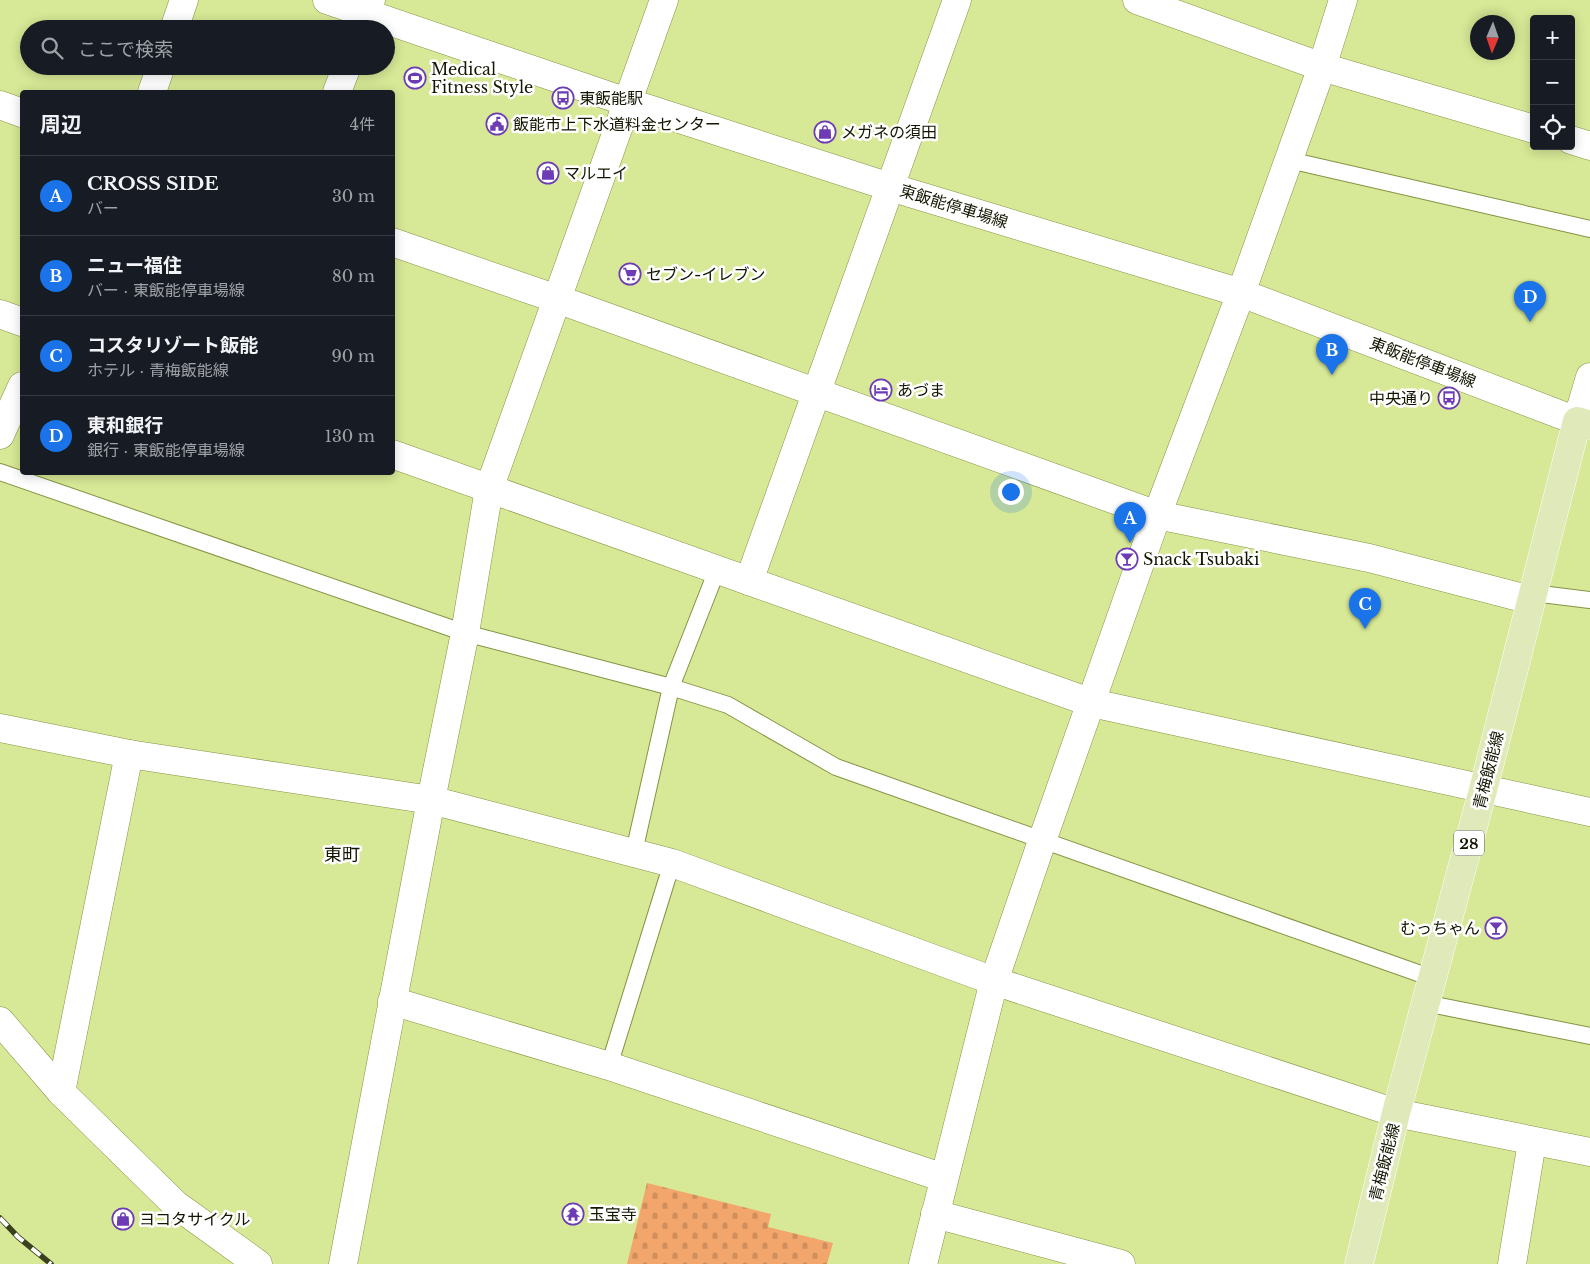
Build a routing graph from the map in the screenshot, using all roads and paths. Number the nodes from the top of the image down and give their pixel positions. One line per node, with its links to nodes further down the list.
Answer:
1 (184, 0): 8 (street)
2 (327, 0): 7 (street, 東飯能停車場線)
3 (664, 0): 16 (street)
4 (957, 0): 23 (street)
5 (1137, 0): 11 (street)
6 (1344, 0): 11 (street)
7 (366, 14): 9 (street, 東飯能停車場線)
8 (177, 20)
9 (384, 20)
10 (395, 24): 16 (street, 東飯能停車場線)
11 (1322, 67): 19 (street); 22 (street)
12 (158, 75): 14 (street)
13 (344, 75): 15 (street)
14 (153, 90)
15 (338, 90)
16 (627, 102): 23 (street, 東飯能停車場線); 27 (street)
17 (0, 105): 18 (street)
18 (20, 112)
19 (1530, 128)
20 (1575, 141): 21 (street)
21 (1590, 146)
22 (1289, 160): 24 (lane); 26 (street)
23 (890, 187): 26 (street, 東飯能停車場線); 32 (street)
24 (1590, 229)
25 (395, 243): 27 (street)
26 (1241, 293): 33 (street, 東飯能停車場線); 38 (street)
27 (557, 299): 32 (street); 37 (street)
28 (0, 314): 29 (street)
29 (20, 321)
30 (1590, 377): 33 (street)
31 (20, 390): 34 (street)
32 (817, 392): 38 (street); 40 (street)
33 (1584, 423): 41 (main road, 青梅飯能線 / 28)
34 (0, 435)
35 (395, 455): 37 (street)
36 (0, 472): 43 (lane)
37 (489, 489): 39 (street); 43 (street)
38 (1157, 515): 41 (street); 45 (street)
39 (717, 570): 40 (street); 44 (lane)
40 (749, 581): 45 (street)
41 (1532, 596): 42 (lane); 48 (main road, 青梅飯能線 / 28)
42 (1590, 600)
43 (465, 633): 44 (lane); 49 (street)
44 (672, 687): 51 (lane); 52 (lane)
45 (1092, 704): 48 (street); 51 (street)
46 (0, 728): 47 (street)
47 (129, 754): 49 (street); 60 (street)
48 (1483, 790): 50 (street); 55 (main road, 青梅飯能線 / 28)
49 (431, 800): 52 (street); 56 (street)
50 (1590, 812)
51 (1042, 841): 54 (street); 55 (lane)
52 (634, 852): 53 (street)
53 (672, 863): 54 (street); 59 (lane)
54 (994, 981): 61 (street); 64 (street)
55 (1429, 990): 58 (lane); 61 (main road, 青梅飯能線 / 28)
56 (392, 1001): 59 (street); 67 (street)
57 (0, 1021): 60 (street)
58 (1590, 1036)
59 (608, 1066): 64 (street)
60 (61, 1092): 66 (street)
61 (1396, 1113): 62 (street); 70 (main road, 青梅飯能線 / 28)
62 (1532, 1142): 63 (street); 71 (street)
63 (1590, 1152)
64 (944, 1178): 65 (street)
65 (935, 1214): 68 (street); 69 (street)
66 (258, 1264)
67 (343, 1264)
68 (922, 1264)
69 (1121, 1264)
70 (1359, 1264)
71 (1512, 1264)

